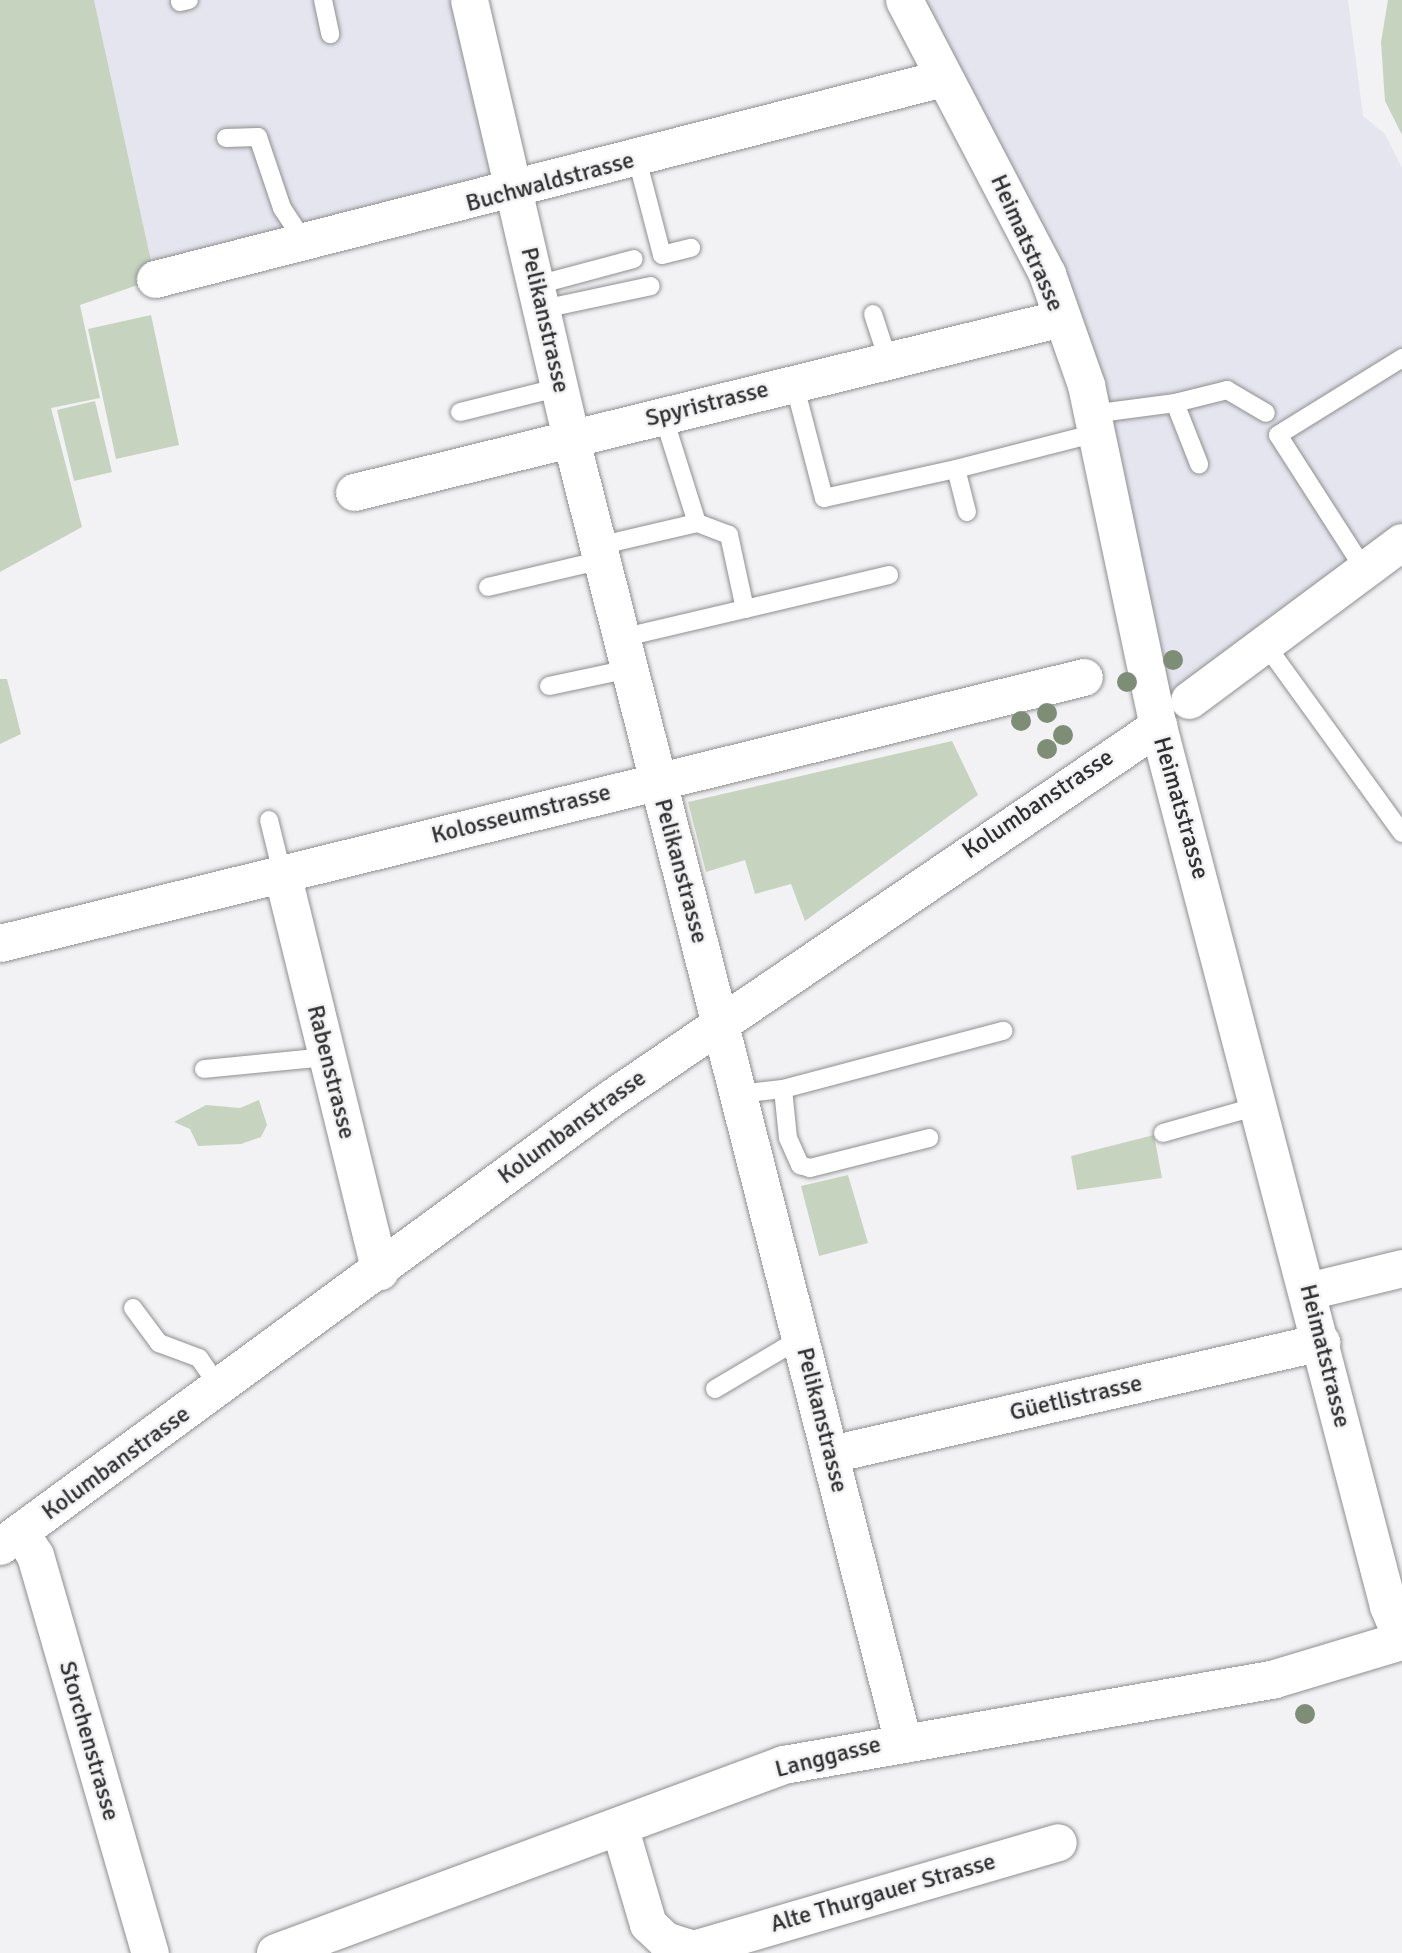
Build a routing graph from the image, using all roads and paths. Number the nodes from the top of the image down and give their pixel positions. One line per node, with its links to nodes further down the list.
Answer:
1 (323, 0): 4 (lane)
2 (469, 0): 8 (street, Pelikanstrasse)
3 (904, 0): 5 (street, Heimatstrasse)
4 (330, 34)
5 (943, 78): 7 (street, Buchwaldstrasse); 16 (street, Heimatstrasse)
6 (226, 138): 9 (lane)
7 (636, 159): 8 (street, Buchwaldstrasse); 10 (lane)
8 (517, 191): 9 (street, Buchwaldstrasse); 14 (street, Pelikanstrasse)
9 (305, 243): 12 (street, Buchwaldstrasse)
10 (691, 248)
11 (634, 259): 14 (lane)
12 (155, 279)
13 (651, 286): 14 (lane)
14 (540, 297): 20 (street, Pelikanstrasse)
15 (873, 314): 18 (lane)
16 (1062, 318): 18 (street, Spyristrasse); 25 (street, Heimatstrasse)
17 (1402, 358): 34 (lane)
18 (888, 360): 19 (street, Spyristrasse)
19 (794, 383): 24 (street, Spyristrasse); 28 (lane)
20 (561, 387): 22 (lane); 26 (street, Pelikanstrasse)
21 (1175, 403): 23 (lane); 25 (lane); 27 (lane)
22 (460, 412)
23 (1266, 413)
24 (663, 415): 26 (street, Spyristrasse); 31 (lane)
25 (1094, 423): 28 (lane); 43 (street, Heimatstrasse)
26 (571, 440): 29 (street, Spyristrasse); 33 (street, Pelikanstrasse)
27 (1199, 464)
28 (956, 469): 30 (lane)
29 (354, 492)
30 (967, 512)
31 (697, 523): 33 (lane); 37 (lane)
32 (1402, 542): 34 (street)
33 (600, 553): 36 (lane); 39 (street, Pelikanstrasse)
34 (1364, 569): 38 (street)
35 (889, 575): 37 (lane)
36 (488, 587)
37 (745, 608): 39 (lane)
38 (1263, 641): 42 (street); 46 (lane)
39 (625, 654): 41 (lane); 44 (street, Pelikanstrasse)
40 (1084, 677): 44 (street, Kolosseumstrasse)
41 (549, 686)
42 (1189, 699)
43 (1158, 726): 49 (street, Kolumbanstrasse); 55 (street, Heimatstrasse)
44 (657, 779): 47 (street, Kolosseumstrasse); 49 (street, Pelikanstrasse)
45 (269, 820): 47 (lane)
46 (1402, 833)
47 (282, 873): 48 (street, Kolosseumstrasse); 51 (street, Rabenstrasse)
48 (0, 943)
49 (721, 1023): 54 (street, Pelikanstrasse); 59 (street, Kolumbanstrasse)
50 (1003, 1031): 53 (lane)
51 (327, 1057): 52 (lane); 59 (street, Rabenstrasse)
52 (204, 1069)
53 (783, 1089): 54 (lane); 57 (lane)
54 (738, 1094): 63 (street, Pelikanstrasse)
55 (1261, 1105): 56 (lane); 60 (street, Heimatstrasse)
56 (1163, 1133)
57 (929, 1139)
58 (1402, 1268): 60 (street)
59 (380, 1271): 64 (street, Kolumbanstrasse)
60 (1308, 1291): 62 (street, Heimatstrasse)
61 (133, 1308): 64 (lane)
62 (1321, 1342): 66 (street, Güetlistrasse); 68 (street, Heimatstrasse)
63 (803, 1344): 65 (lane); 66 (street, Pelikanstrasse)
64 (220, 1388): 67 (street, Kolumbanstrasse)
65 (715, 1389)
66 (831, 1454): 69 (street, Pelikanstrasse)
67 (10, 1540): 72 (street, Storchenstrasse)
68 (1402, 1640): 69 (main road, Langgasse)
69 (902, 1739): 70 (main road, Langgasse)
70 (620, 1829): 71 (street, Alte Thurgauer Strasse); 73 (main road, Langgasse)
71 (1058, 1842)
72 (150, 1953)
73 (276, 1953)

